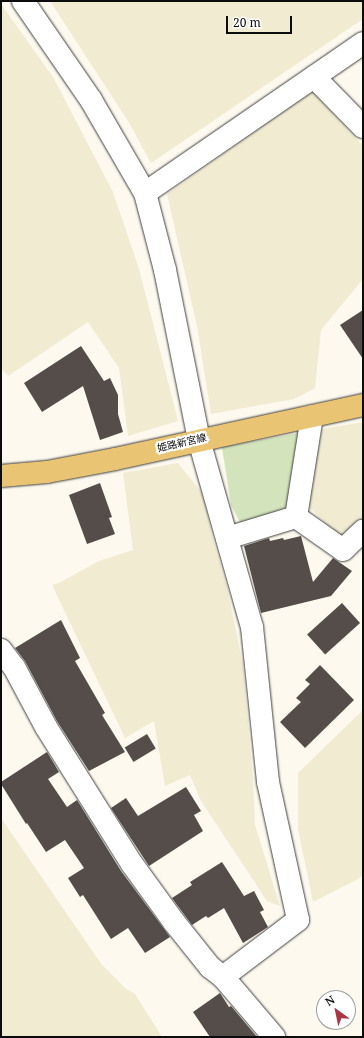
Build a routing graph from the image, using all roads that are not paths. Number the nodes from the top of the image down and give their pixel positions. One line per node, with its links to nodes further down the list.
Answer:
1 (23, 1): 5 (street)
2 (363, 43): 3 (street)
3 (314, 77): 4 (street); 5 (street)
4 (363, 127)
5 (145, 193): 8 (street)
6 (363, 405): 7 (main road, 姫路新宮線)
7 (312, 416): 8 (main road, 姫路新宮線); 10 (street)
8 (199, 440): 9 (main road, 姫路新宮線); 12 (street)
9 (1, 476)
10 (296, 517): 11 (street); 12 (street)
11 (363, 531)
12 (227, 538): 14 (street)
13 (1, 650): 14 (street)
14 (222, 977): 15 (street)
15 (274, 1037)

